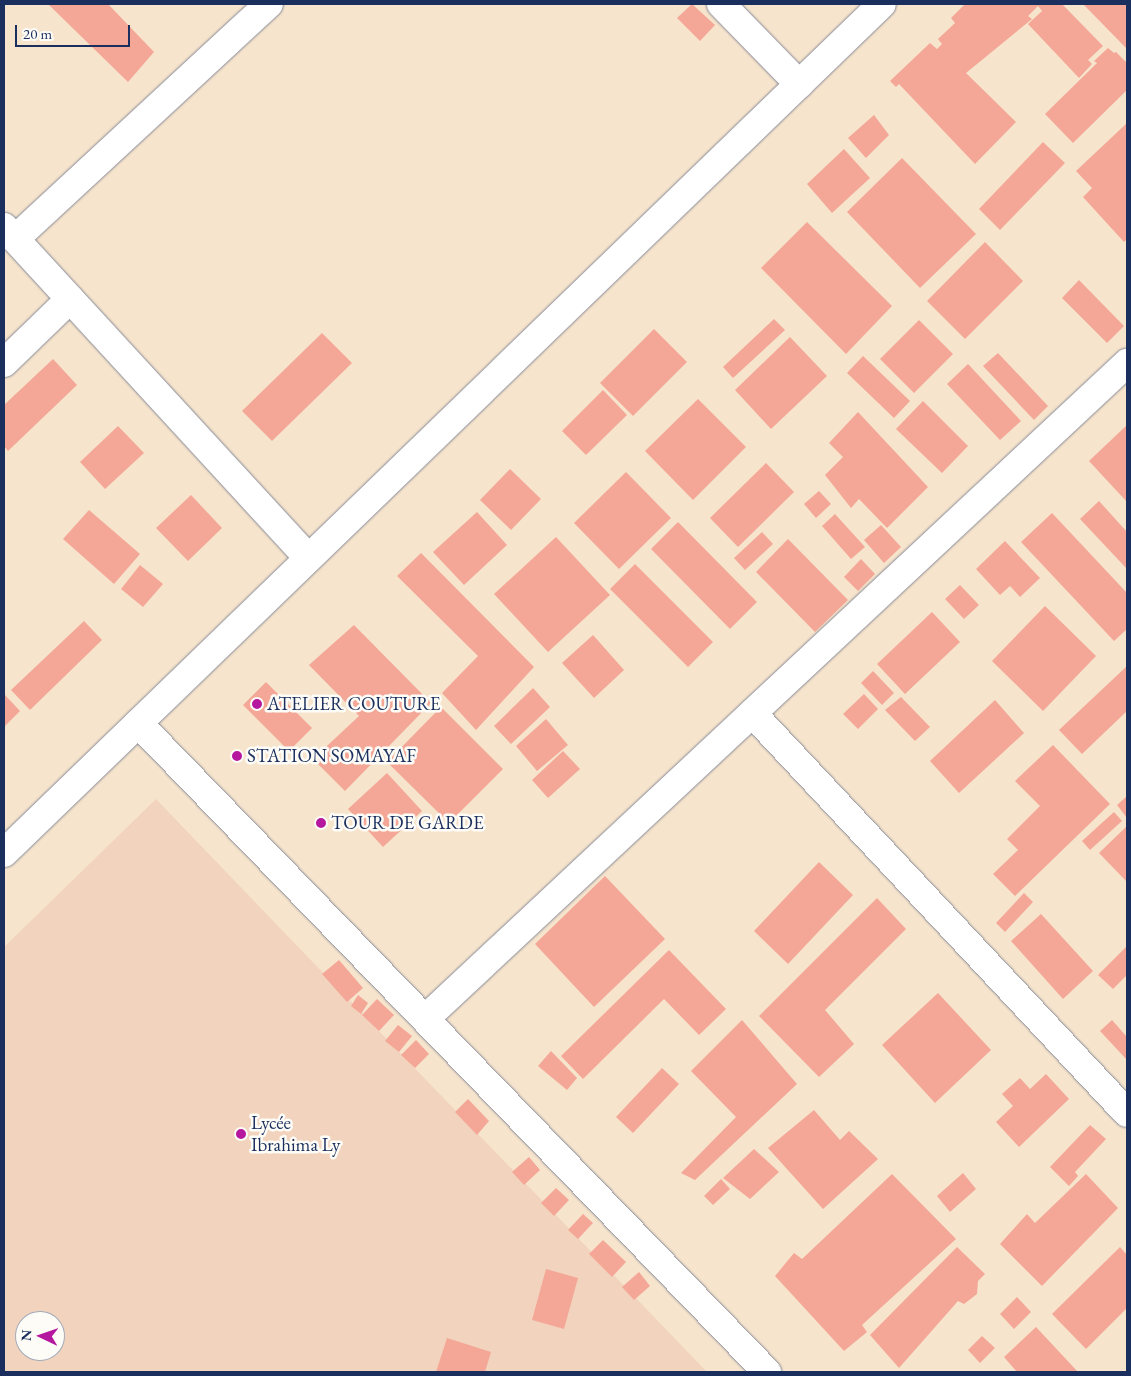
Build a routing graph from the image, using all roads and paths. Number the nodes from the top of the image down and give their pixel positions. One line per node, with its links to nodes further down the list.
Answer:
1 (269, 4): 5 (street)
2 (721, 4): 4 (street)
3 (882, 4): 4 (street)
4 (798, 84): 9 (street)
5 (10, 233): 6 (street)
6 (70, 299): 7 (street); 9 (street)
7 (4, 363)
8 (1127, 363): 10 (street)
9 (308, 558): 11 (street)
10 (752, 713): 13 (street); 14 (street)
11 (138, 723): 12 (street); 13 (street)
12 (4, 853)
13 (425, 1019): 15 (street)
14 (1127, 1113)
15 (766, 1372)

